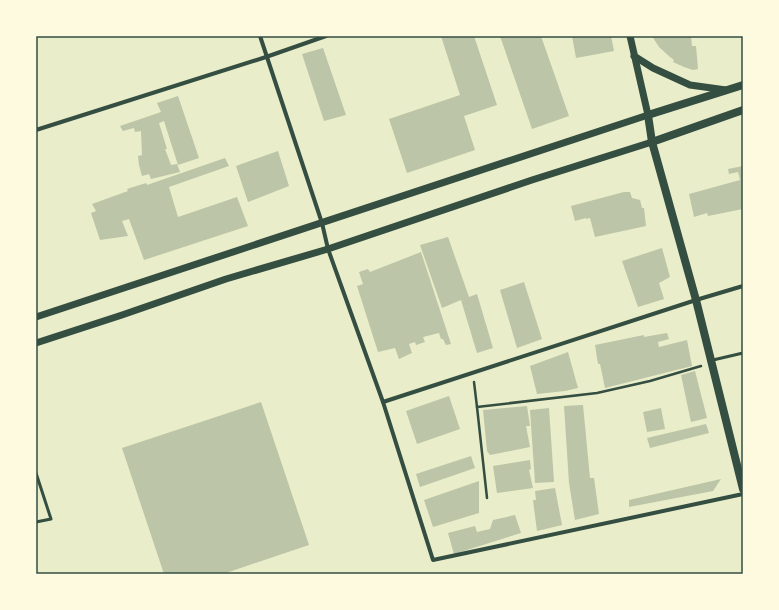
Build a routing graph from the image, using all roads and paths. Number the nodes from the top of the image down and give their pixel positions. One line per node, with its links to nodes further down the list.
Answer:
1 (260, 36): 5 (street)
2 (326, 36): 5 (street)
3 (630, 36): 4 (street)
4 (634, 56): 7 (street); 9 (street)
5 (266, 57): 10 (street); 12 (street)
6 (743, 85): 7 (main road)
7 (726, 90): 9 (main road)
8 (743, 110): 11 (main road)
9 (648, 115): 11 (main road); 12 (street)
10 (36, 130)
11 (652, 142): 13 (street); 15 (main road)
12 (322, 223): 13 (street); 16 (street)
13 (328, 249): 17 (street); 21 (street)
14 (743, 286): 15 (street)
15 (696, 300): 19 (main road); 20 (street)
16 (36, 317)
17 (36, 343)
18 (743, 353): 19 (lane)
19 (711, 361): 22 (path); 24 (main road)
20 (473, 373): 21 (street); 22 (path)
21 (383, 402): 25 (street)
22 (477, 407): 26 (path)
23 (36, 473): 27 (lane)
24 (743, 489)
25 (743, 494)
26 (487, 498)
27 (36, 522)

